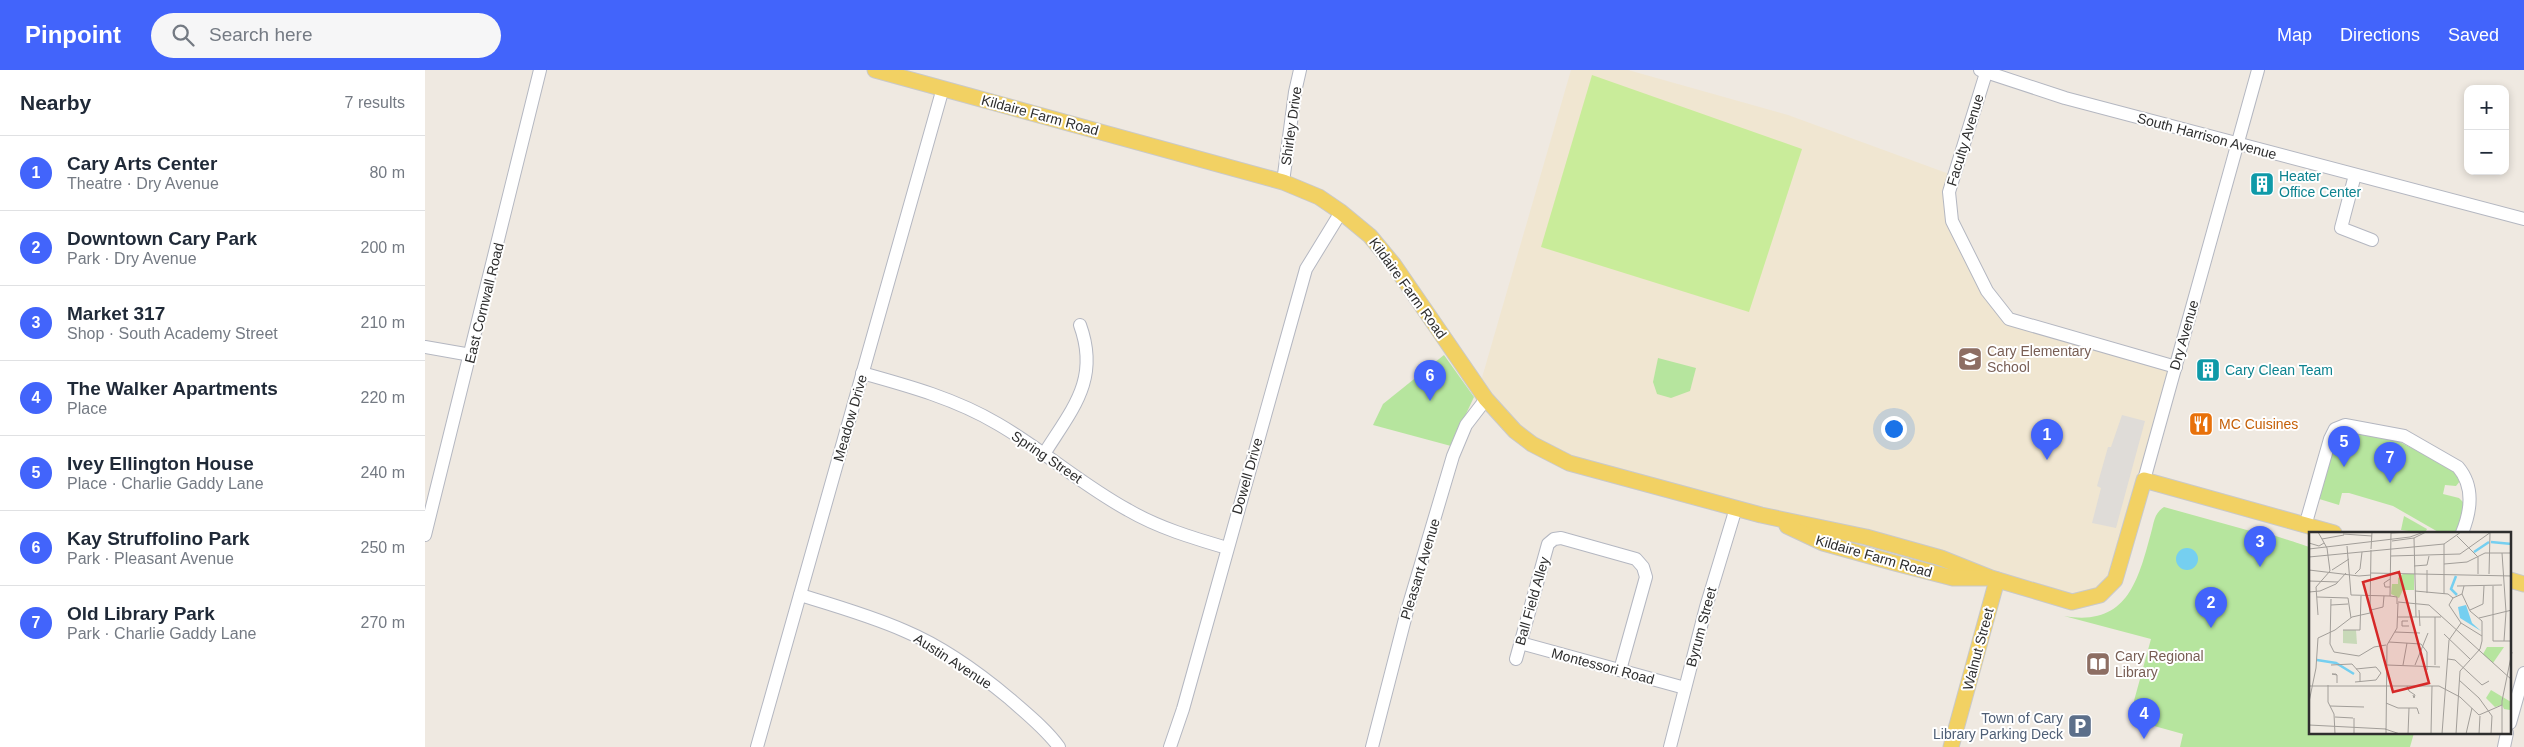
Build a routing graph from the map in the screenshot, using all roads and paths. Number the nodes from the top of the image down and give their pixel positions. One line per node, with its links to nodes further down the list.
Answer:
1 (541, 70): 15 (street, East Cornwall Road)
2 (875, 70): 6 (main road, Kildaire Farm Road)
3 (1300, 70): 9 (street, Shirley Drive)
4 (2258, 70): 7 (street, Dry Avenue)
5 (1983, 71): 7 (street, South Harrison Avenue); 16 (street, Faculty Avenue)
6 (943, 88): 9 (main road, Kildaire Farm Road); 17 (street, Meadow Drive)
7 (2237, 144): 8 (street, South Harrison Avenue); 16 (street, Dry Avenue)
8 (2355, 175): 11 (street, South Harrison Avenue); 12 (street)
9 (1283, 182): 10 (main road, Kildaire Farm Road)
10 (1341, 212): 18 (main road, Kildaire Farm Road); 26 (street, Dowell Drive)
11 (2524, 219)
12 (2372, 240)
13 (1080, 325): 19 (street)
14 (425, 347): 15 (street)
15 (471, 355): 25 (street, East Cornwall Road)
16 (2175, 367): 20 (street, Dry Avenue)
17 (862, 373): 19 (street, Spring Street); 30 (street, Meadow Drive)
18 (1486, 399): 21 (main road, Kildaire Farm Road); 42 (street, Pleasant Avenue)
19 (1044, 454): 26 (street, Spring Street)
20 (2144, 480): 22 (main road); 31 (main road, Dry Avenue)
21 (1736, 508): 27 (main road, Kildaire Farm Road); 36 (street, Byrum Street)
22 (2305, 526): 23 (main road); 24 (street)
23 (2330, 532)
24 (2462, 532)
25 (425, 535)
26 (1227, 548): 41 (street, Dowell Drive)
27 (1995, 579): 31 (main road, Kildaire Farm Road); 44 (main road, Walnut Street)
28 (2511, 580): 29 (main road)
29 (2524, 584)
30 (800, 595): 39 (street, Meadow Drive); 40 (street, Austin Avenue)
31 (2100, 595)
32 (1520, 643): 33 (street, Ball Field Alley); 34 (street, Montessori Road); 34 (street, Ball Field Alley)
33 (1516, 658)
34 (1620, 670): 36 (street, Montessori Road)
35 (2524, 674): 37 (street)
36 (1685, 688): 43 (street, Byrum Street)
37 (2511, 720)
38 (2507, 734): 45 (street)
39 (757, 747)
40 (1059, 747)
41 (1170, 747)
42 (1372, 747)
43 (1670, 747)
44 (1951, 747)
45 (2503, 747)

